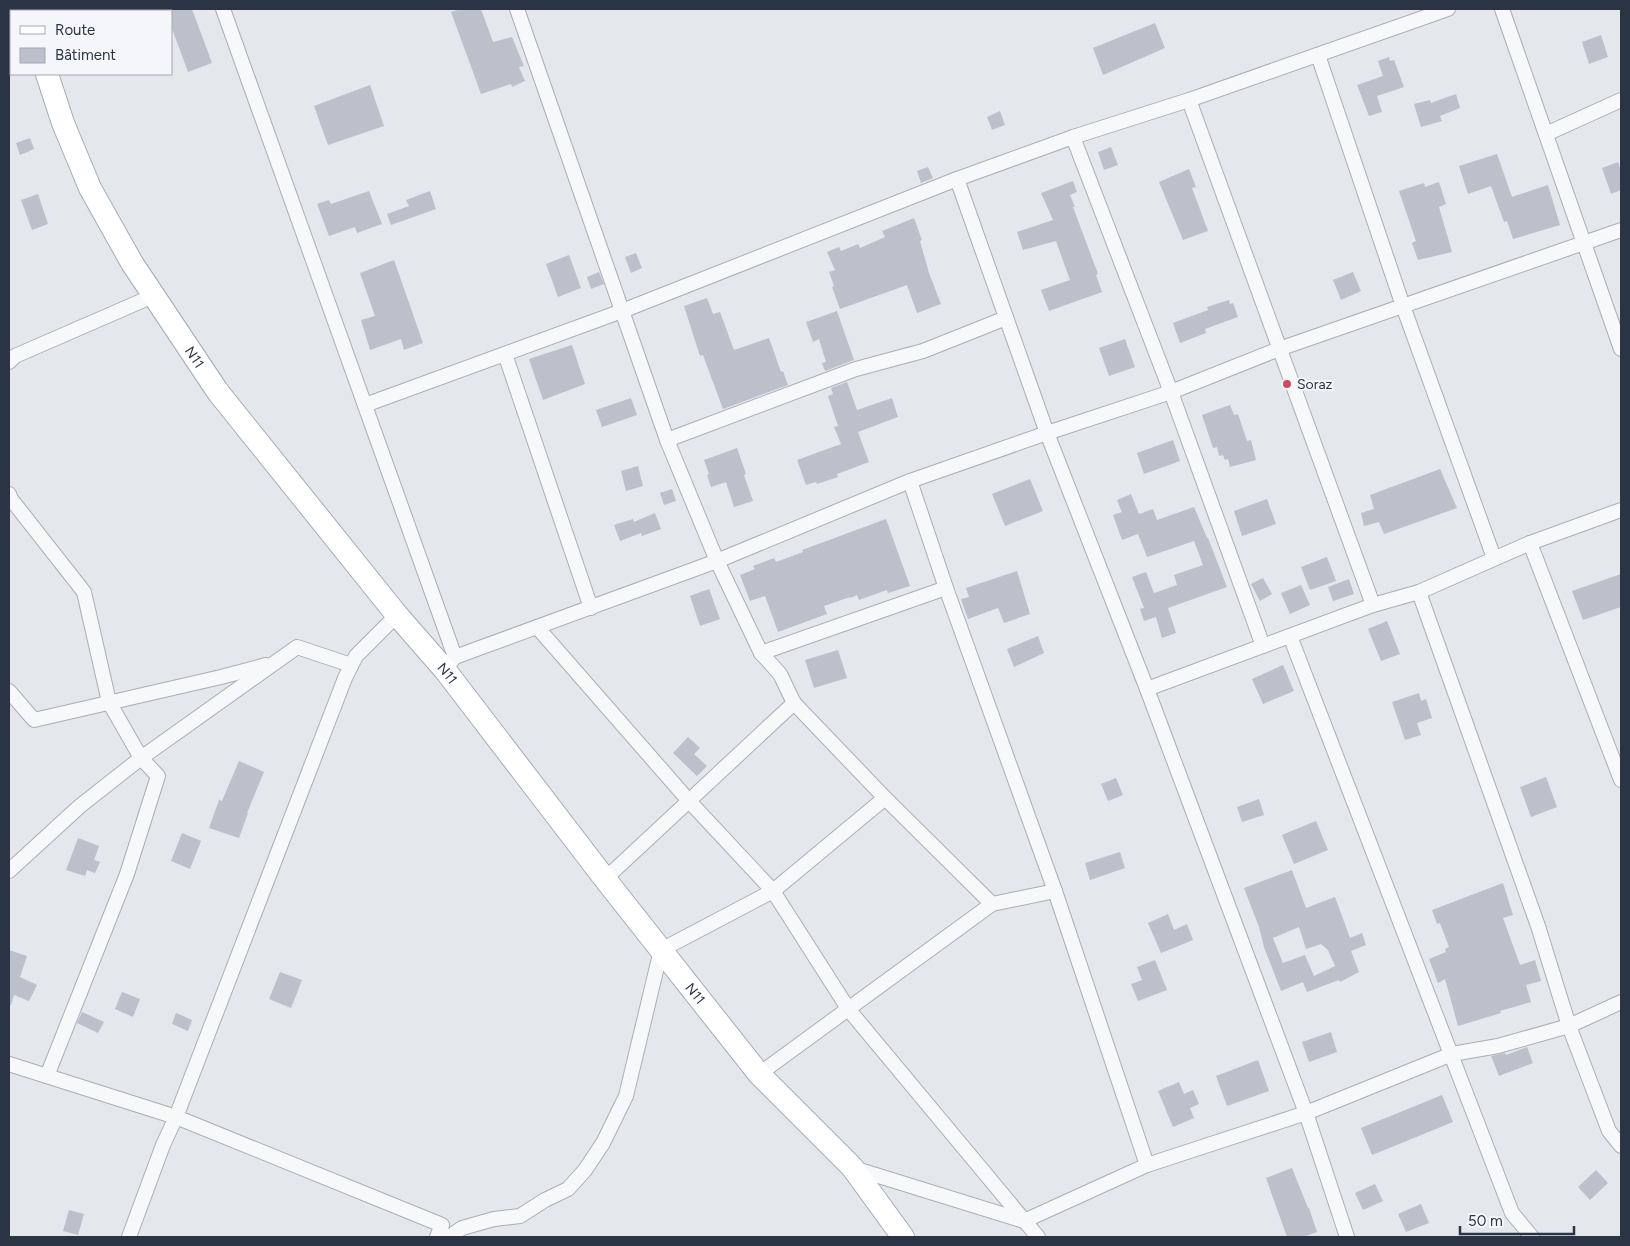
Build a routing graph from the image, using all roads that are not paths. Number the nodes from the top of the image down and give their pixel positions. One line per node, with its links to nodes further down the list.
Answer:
1 (223, 9): 23 (street)
2 (517, 9): 16 (street)
3 (1448, 9): 5 (street)
4 (1502, 9): 9 (street)
5 (1318, 54): 7 (street); 15 (street)
6 (47, 75): 14 (main road, N11)
7 (1189, 100): 10 (street); 19 (street)
8 (1621, 100): 9 (street)
9 (1546, 134): 13 (street)
10 (1073, 137): 11 (street); 22 (street)
11 (957, 179): 16 (street); 17 (street)
12 (1621, 230): 13 (street)
13 (1585, 244): 15 (street); 18 (street)
14 (153, 296): 21 (street); 36 (main road, N11)
15 (1403, 306): 19 (street); 30 (street)
16 (622, 311): 20 (street); 25 (street)
17 (1006, 318): 24 (street); 25 (street)
18 (1621, 348)
19 (1279, 349): 22 (street); 34 (street)
20 (505, 354): 23 (street); 35 (street)
21 (9, 362)
22 (1171, 392): 24 (street); 39 (street)
23 (365, 405): 42 (street)
24 (1047, 433): 26 (street); 44 (street)
25 (667, 440): 31 (street)
26 (910, 481): 31 (street); 32 (street)
27 (9, 494): 46 (street)
28 (1621, 510): 29 (street)
29 (1530, 542): 30 (street); 49 (street)
30 (1494, 558): 33 (street)
31 (716, 560): 35 (street); 40 (street)
32 (946, 588): 40 (street); 55 (street)
33 (1419, 592): 34 (street); 60 (street)
34 (1373, 606): 38 (street)
35 (591, 608): 37 (street)
36 (397, 615): 42 (main road, N11); 43 (street)
37 (537, 627): 42 (street); 51 (street)
38 (1290, 636): 39 (street); 61 (street)
39 (1262, 646): 44 (street)
40 (761, 653): 47 (street)
41 (277, 662): 43 (street); 46 (street); 48 (street)
42 (450, 664): 53 (main road, N11)
43 (351, 665): 66 (street)
44 (1148, 688): 65 (street)
45 (9, 691): 46 (street)
46 (109, 702): 48 (street)
47 (794, 704): 50 (street); 51 (street)
48 (141, 758): 52 (street); 64 (street)
49 (1621, 780)
50 (885, 798): 54 (street); 56 (street)
51 (689, 801): 53 (street); 54 (street)
52 (9, 871)
53 (605, 879): 57 (main road, N11)
54 (772, 891): 57 (street); 59 (street)
55 (1055, 891): 56 (street); 68 (street)
56 (992, 904): 59 (street)
57 (661, 950): 63 (main road, N11); 71 (street)
58 (1621, 1002): 60 (street)
59 (849, 1010): 63 (street); 70 (street)
60 (1569, 1026): 61 (street); 67 (street)
61 (1452, 1054): 65 (street); 77 (street)
62 (9, 1064): 64 (street)
63 (759, 1074): 69 (main road, N11)
64 (47, 1076): 66 (street)
65 (1306, 1113): 68 (street); 76 (street)
66 (176, 1117): 71 (street); 72 (street)
67 (1621, 1146)
68 (1147, 1165): 70 (street)
69 (852, 1167): 70 (street); 74 (main road, N11)
70 (1024, 1222): 75 (street)
71 (442, 1233): 73 (street)
72 (129, 1237)
73 (427, 1237)
74 (903, 1237)
75 (1038, 1237)
76 (1347, 1237)
77 (1532, 1237)

